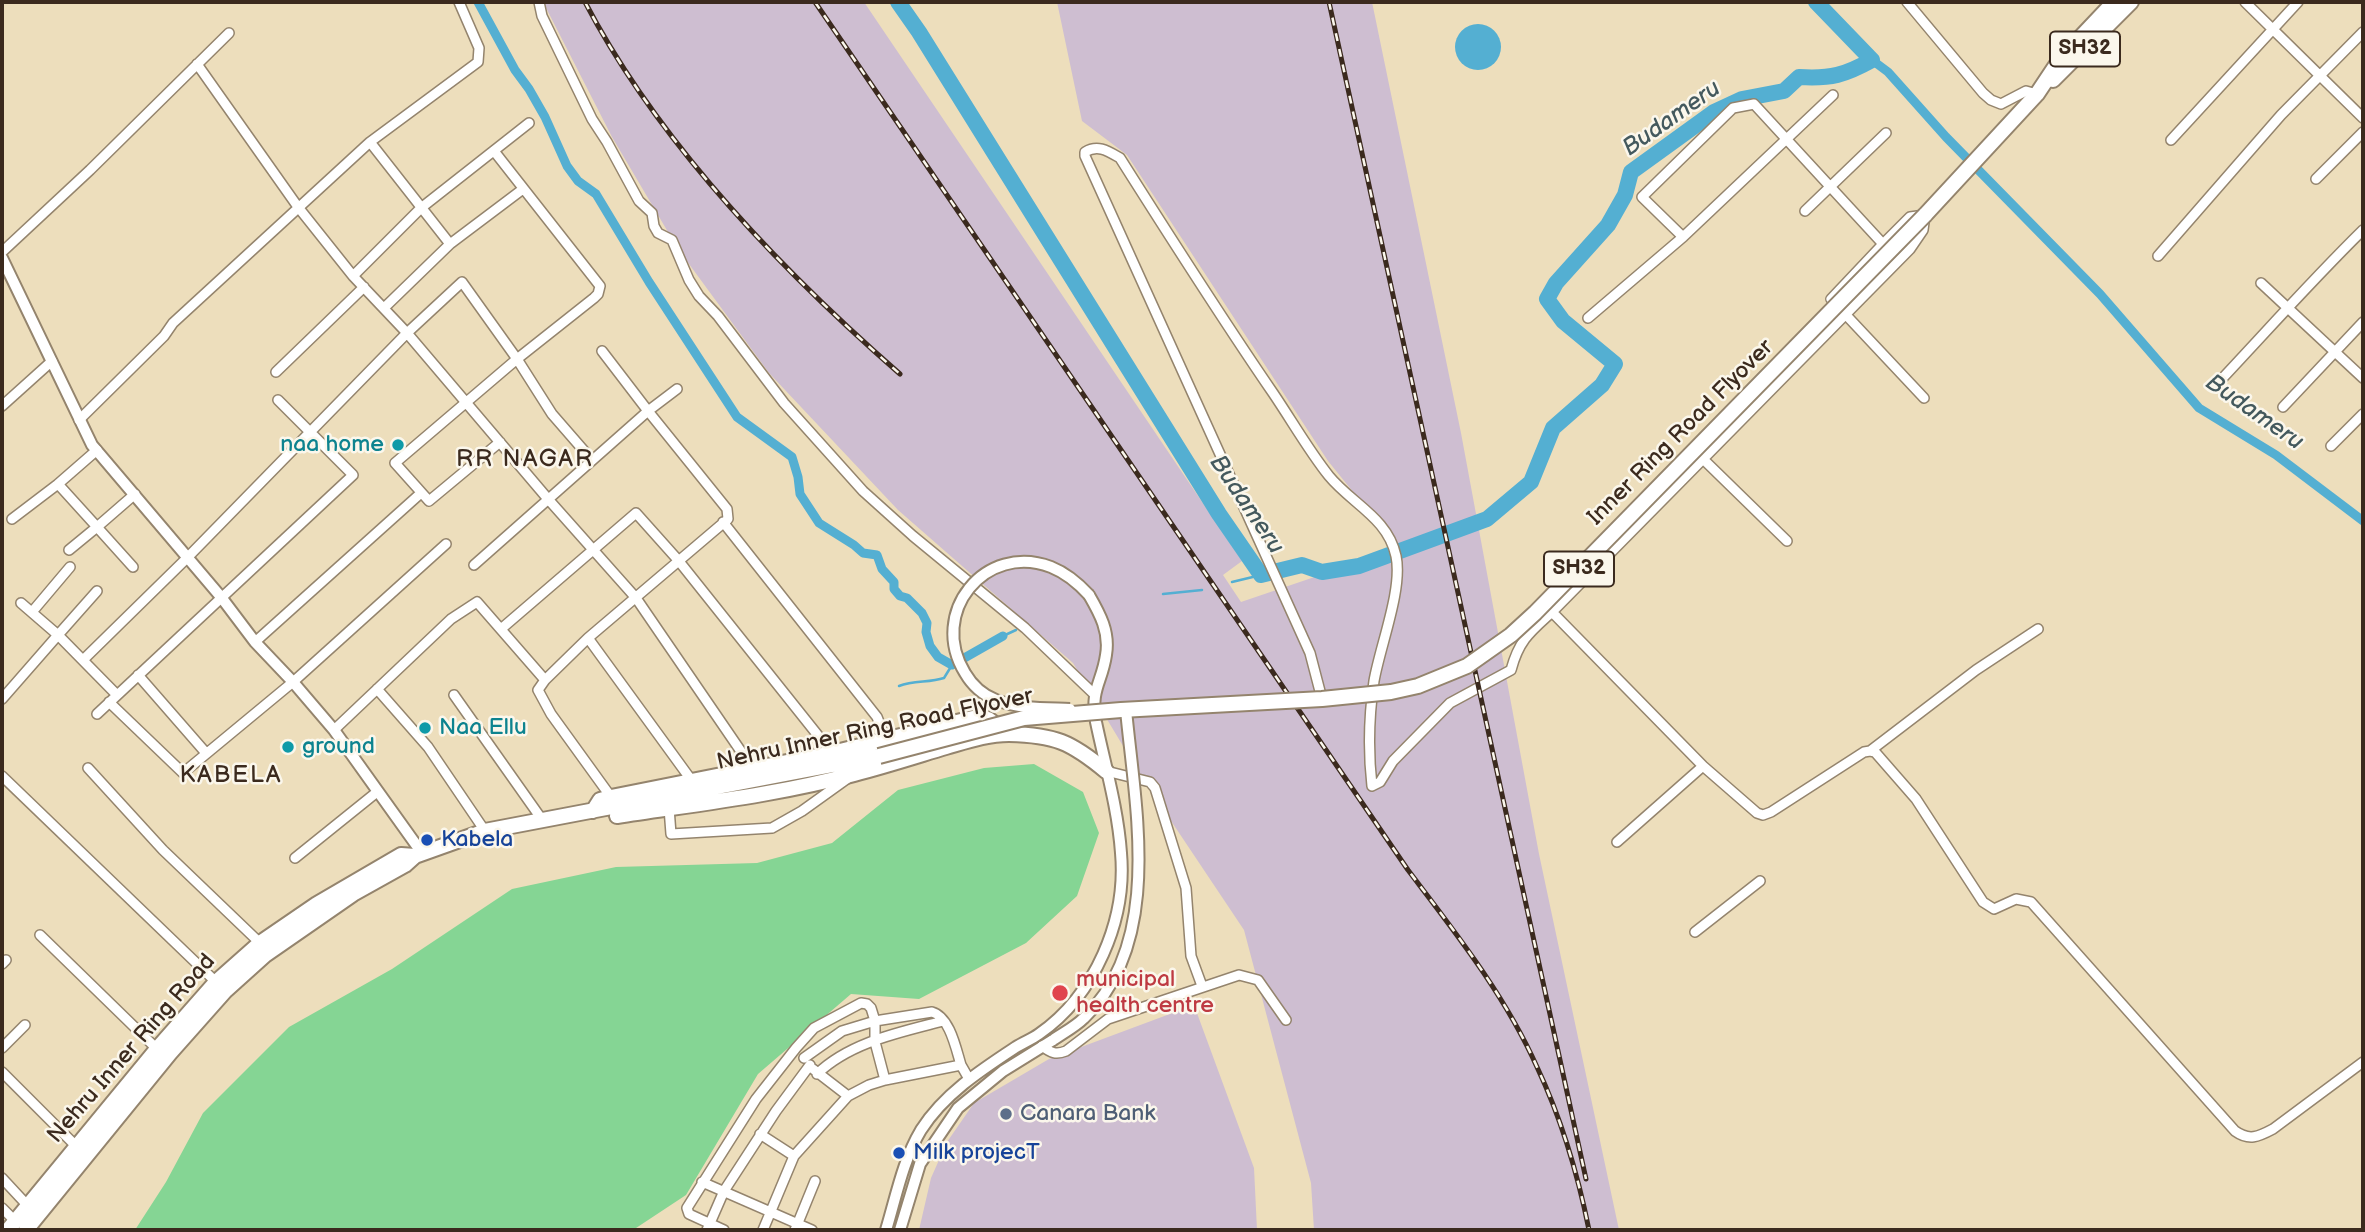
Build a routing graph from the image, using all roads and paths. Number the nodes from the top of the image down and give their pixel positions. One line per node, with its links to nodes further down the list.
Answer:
1 (459, 2): 23 (street)
2 (533, 2): 9 (street)
3 (539, 2): 9 (street)
4 (1907, 2): 15 (street)
5 (2114, 2): 15 (main road, SH32)
6 (2130, 2): 15 (main road, SH32)
7 (2245, 2): 10 (street)
8 (2298, 2): 10 (street)
9 (542, 16): 102 (street)
10 (2272, 28): 14 (street); 21 (street)
11 (2363, 32): 14 (street)
12 (229, 33): 13 (street)
13 (197, 64): 28 (street); 36 (street)
14 (2319, 74): 17 (street); 37 (street)
15 (2037, 94): 31 (main road, SH32)
16 (1833, 95): 22 (street)
17 (2363, 118)
18 (529, 123): 24 (street)
19 (2363, 132): 25 (street)
20 (1886, 133): 26 (street)
21 (2171, 140)
22 (1786, 141): 26 (street); 33 (street); 33 (street)
23 (370, 142): 28 (street); 29 (street)
24 (494, 150): 27 (street); 29 (street)
25 (2316, 179)
26 (1830, 187): 30 (street); 35 (street)
27 (523, 188): 34 (street); 50 (street)
28 (298, 207): 39 (street); 63 (street)
29 (421, 208): 34 (street); 39 (street)
30 (1805, 211)
31 (1925, 215): 35 (street); 44 (street); 106 (main road, Inner Ring Road Flyover / SH32, bridge)
32 (2363, 230): 43 (street)
33 (1683, 237): 45 (street)
34 (450, 244): 42 (street)
35 (1883, 244): 44 (street)
36 (2, 252)
37 (2158, 256)
38 (2, 258): 51 (street)
39 (353, 276): 41 (street)
40 (2261, 283): 43 (street)
41 (364, 287): 42 (street); 52 (street)
42 (384, 308): 47 (street)
43 (2288, 309): 49 (street); 54 (street)
44 (1846, 314): 56 (street); 68 (street)
45 (1588, 318)
46 (2363, 322): 49 (street)
47 (407, 333): 50 (street); 58 (street); 64 (street)
48 (602, 351): 61 (street)
49 (2334, 351): 53 (street); 60 (street)
50 (517, 359): 58 (street); 69 (street)
51 (52, 361): 59 (street); 63 (street)
52 (276, 372)
53 (2363, 378)
54 (2218, 383)
55 (677, 389): 61 (street)
56 (1924, 398)
57 (278, 400): 64 (street)
58 (466, 402): 65 (street); 71 (street)
59 (2, 406)
60 (2283, 407)
61 (648, 411): 69 (street); 75 (street)
62 (2363, 414): 66 (street)
63 (79, 420): 67 (street)
64 (310, 430): 81 (street); 87 (street)
65 (500, 442): 71 (street); 73 (street)
66 (2331, 446)
67 (97, 450): 70 (street); 72 (street)
68 (1703, 459): 77 (street); 91 (street)
69 (592, 460): 73 (street)
70 (58, 484): 74 (street); 76 (street)
71 (421, 493): 96 (street)
72 (135, 494): 76 (street); 81 (street)
73 (548, 499): 79 (street); 83 (street)
74 (12, 519)
75 (723, 522): 82 (street); 112 (street)
76 (97, 527): 80 (street); 85 (street)
77 (1787, 541)
78 (446, 544): 100 (street)
79 (593, 549): 82 (street); 88 (street); 92 (street)
80 (69, 550)
81 (187, 558): 87 (street); 97 (street)
82 (678, 561): 88 (street); 115 (street)
83 (474, 565)
84 (70, 567): 90 (street)
85 (133, 567)
86 (97, 591): 94 (street)
87 (221, 597): 96 (street); 98 (street)
88 (636, 598): 95 (street); 118 (street)
89 (21, 603): 90 (street)
90 (32, 612): 94 (street)
91 (1552, 612): 106 (street); 116 (street)
92 (501, 629): 99 (street); 101 (street)
93 (2038, 629): 113 (street)
94 (58, 635): 97 (street); 105 (street)
95 (588, 638): 99 (street); 122 (street)
96 (255, 642): 100 (street)
97 (83, 660): 103 (street)
98 (138, 675): 103 (street); 114 (street)
99 (545, 680): 124 (street)
100 (293, 682): 110 (street); 114 (street)
101 (377, 689): 110 (street); 128 (street)
102 (1094, 694): 108 (street, bridge); 119 (street)
103 (117, 695): 107 (street)
104 (454, 695): 127 (street)
105 (2, 699)
106 (1322, 699): 108 (main road, Inner Ring Road Flyover / SH32, bridge)
107 (109, 702): 109 (street); 114 (street)
108 (1124, 710): 124 (main road, Nehru Inner Ring Road Flyover, bridge); 143 (street, bridge)
109 (97, 714)
110 (334, 730): 123 (street)
111 (1006, 734): 112 (main road); 119 (main road); 120 (main road)
112 (886, 740): 115 (main road)
113 (1870, 751): 116 (street); 148 (street)
114 (206, 753)
115 (832, 753): 118 (main road)
116 (1703, 766): 129 (street)
117 (88, 768): 135 (street)
118 (753, 769): 122 (main road)
119 (1106, 771): 137 (street); 153 (street)
120 (852, 775): 125 (main road); 125 (street)
121 (2, 776): 136 (street)
122 (692, 781): 124 (main road)
123 (377, 792): 130 (street); 131 (street)
124 (611, 802): 126 (main road)
125 (669, 808): 126 (main road)
126 (593, 811): 127 (main road, Nehru Inner Ring Road)
127 (543, 821): 128 (main road, Nehru Inner Ring Road)
128 (485, 831): 130 (main road, Nehru Inner Ring Road)
129 (1617, 842)
130 (418, 854): 135 (main road, Nehru Inner Ring Road); 167 (main road, Nehru Inner Ring Road)
131 (295, 858)
132 (1759, 881): 133 (street)
133 (1695, 932)
134 (40, 935): 146 (street)
135 (260, 943): 136 (main road, Nehru Inner Ring Road)
136 (216, 982): 146 (main road, Nehru Inner Ring Road)
137 (1202, 986): 138 (street); 143 (street)
138 (1286, 1020)
139 (874, 1021): 140 (street); 142 (street); 145 (street); 147 (street)
140 (943, 1021): 142 (street); 149 (street)
141 (25, 1025): 144 (street)
142 (875, 1042): 151 (street); 152 (street)
143 (1042, 1046): 172 (street)
144 (2, 1048)
145 (796, 1048): 147 (street); 160 (street)
146 (157, 1049): 156 (main road, Nehru Inner Ring Road)
147 (807, 1061): 151 (street); 155 (street)
148 (2363, 1062)
149 (961, 1065): 152 (street); 153 (street)
150 (2, 1072): 156 (street)
151 (817, 1073): 154 (street)
152 (885, 1080): 154 (street)
153 (969, 1080): 171 (street)
154 (848, 1096): 157 (street)
155 (760, 1134): 157 (street); 161 (street)
156 (77, 1147): 162 (main road, Nehru Inner Ring Road)
157 (794, 1156): 164 (street)
158 (2, 1178): 162 (street)
159 (815, 1181): 166 (street)
160 (702, 1182): 161 (street); 165 (street)
161 (724, 1192): 164 (street); 165 (street)
162 (29, 1206): 167 (main road, Nehru Inner Ring Road)
163 (2, 1208): 167 (street)
164 (771, 1211): 166 (street); 169 (street)
165 (708, 1227): 168 (street)
166 (796, 1227): 170 (street)
167 (17, 1228)
168 (724, 1230)
169 (763, 1230)
170 (812, 1230)
171 (886, 1230)
172 (900, 1230)

